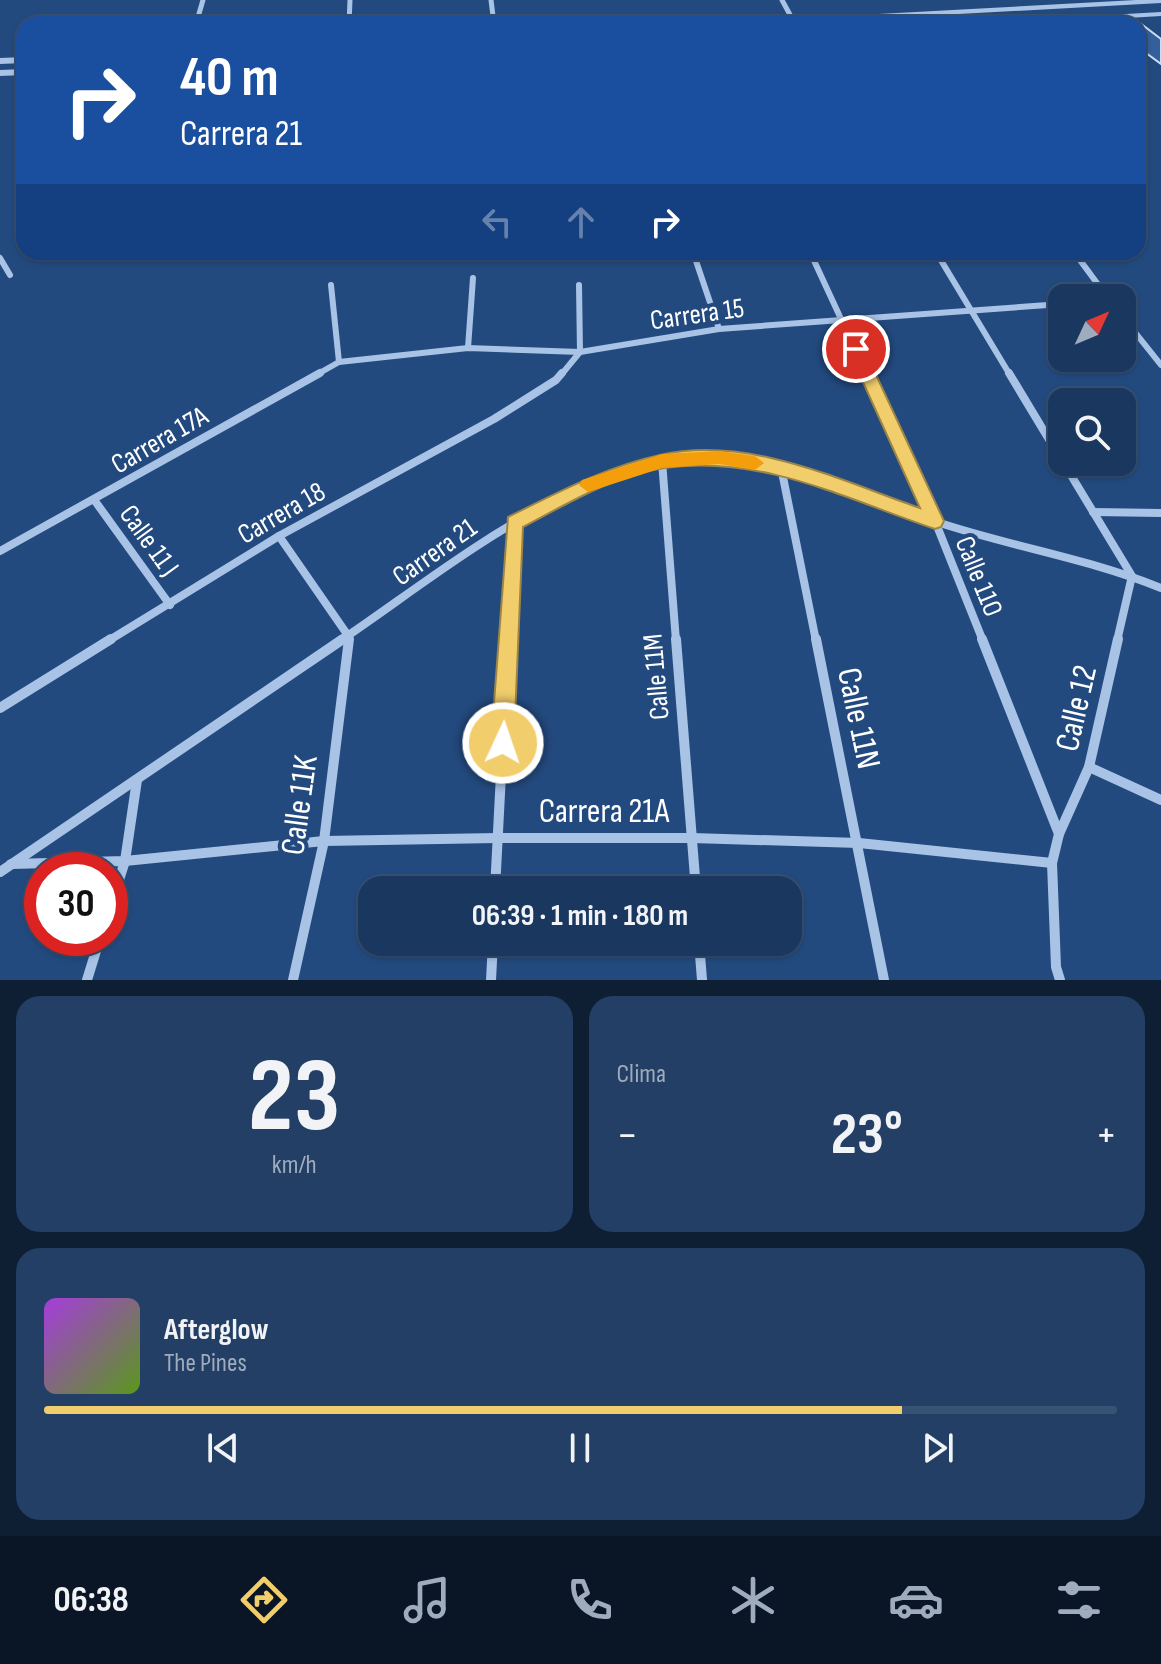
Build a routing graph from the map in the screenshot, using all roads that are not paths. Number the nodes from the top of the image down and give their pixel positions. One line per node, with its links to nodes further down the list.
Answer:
1 (1161, 1): 3 (street)
2 (1161, 14): 4 (street)
3 (899, 16)
4 (1126, 16)
5 (0, 258): 10 (street)
6 (696, 260): 18 (street)
7 (814, 260): 17 (street, Calle 11O)
8 (941, 260): 16 (street)
9 (1080, 260): 12 (street)
10 (10, 275)
11 (473, 278): 20 (street)
12 (1098, 284)
13 (331, 285): 22 (street)
14 (579, 285): 21 (street)
15 (1048, 305): 16 (street, Carrera 15)
16 (972, 310): 17 (street, Carrera 15); 24 (street)
17 (842, 320): 18 (street, Carrera 15); 31 (street, Calle 11O)
18 (719, 329): 21 (street, Carrera 15)
19 (1136, 334): 23 (street)
20 (468, 348): 21 (street, Carrera 15); 22 (street, Carrera 15)
21 (580, 352): 33 (street, Carrera 18)
22 (339, 362): 28 (street, Carrera 17A)
23 (1161, 365)
24 (1048, 438)
25 (662, 461): 26 (street, Carrera 21); 32 (street, Carrera 21); 45 (street, Calle 11M)
26 (781, 467): 31 (street, Carrera 21); 47 (street, Calle 11N)
27 (1071, 476): 29 (street)
28 (95, 501): 34 (street, Carrera 17A); 37 (street, Calle 11 J)
29 (1093, 512): 30 (street); 35 (street)
30 (1161, 513)
31 (935, 521): 35 (street, Carrera 21); 43 (street, Calle 11O)
32 (514, 523): 38 (street, Carrera 21); 44 (street)
33 (279, 536): 37 (street, Carrera 18); 38 (street)
34 (0, 551)
35 (1132, 576): 36 (street, Carrera 21); 40 (street, Calle 12)
36 (1161, 588)
37 (170, 605): 39 (street, Carrera 18)
38 (349, 637): 41 (street, Carrera 21); 46 (street, Calle 11K)
39 (0, 708)
40 (1089, 767): 42 (street); 43 (street, Calle 12)
41 (137, 780): 48 (street); 51 (street, Carrera 21)
42 (1161, 800)
43 (1059, 834): 50 (street, Calle 12)
44 (497, 838): 45 (street, Carrera 21A); 46 (street, Carrera 21A); 54 (street)
45 (692, 838): 47 (street, Carrera 21A); 55 (street, Calle 11M)
46 (324, 841): 49 (street, Carrera 21A); 60 (street, Calle 11K)
47 (859, 843): 50 (street, Carrera 21A); 63 (street, Calle 11N)
48 (126, 852)
49 (128, 861)
50 (1052, 863): 64 (street, Calle 12)
51 (11, 864): 52 (street, Carrera 21A); 53 (street, Carrera 21)
52 (24, 864)
53 (0, 872)
54 (496, 876)
55 (695, 876)
56 (94, 956): 59 (street)
57 (492, 956): 61 (street)
58 (700, 956): 62 (street)
59 (87, 980)
60 (293, 980)
61 (491, 980)
62 (702, 980)
63 (884, 980)
64 (1060, 980)

